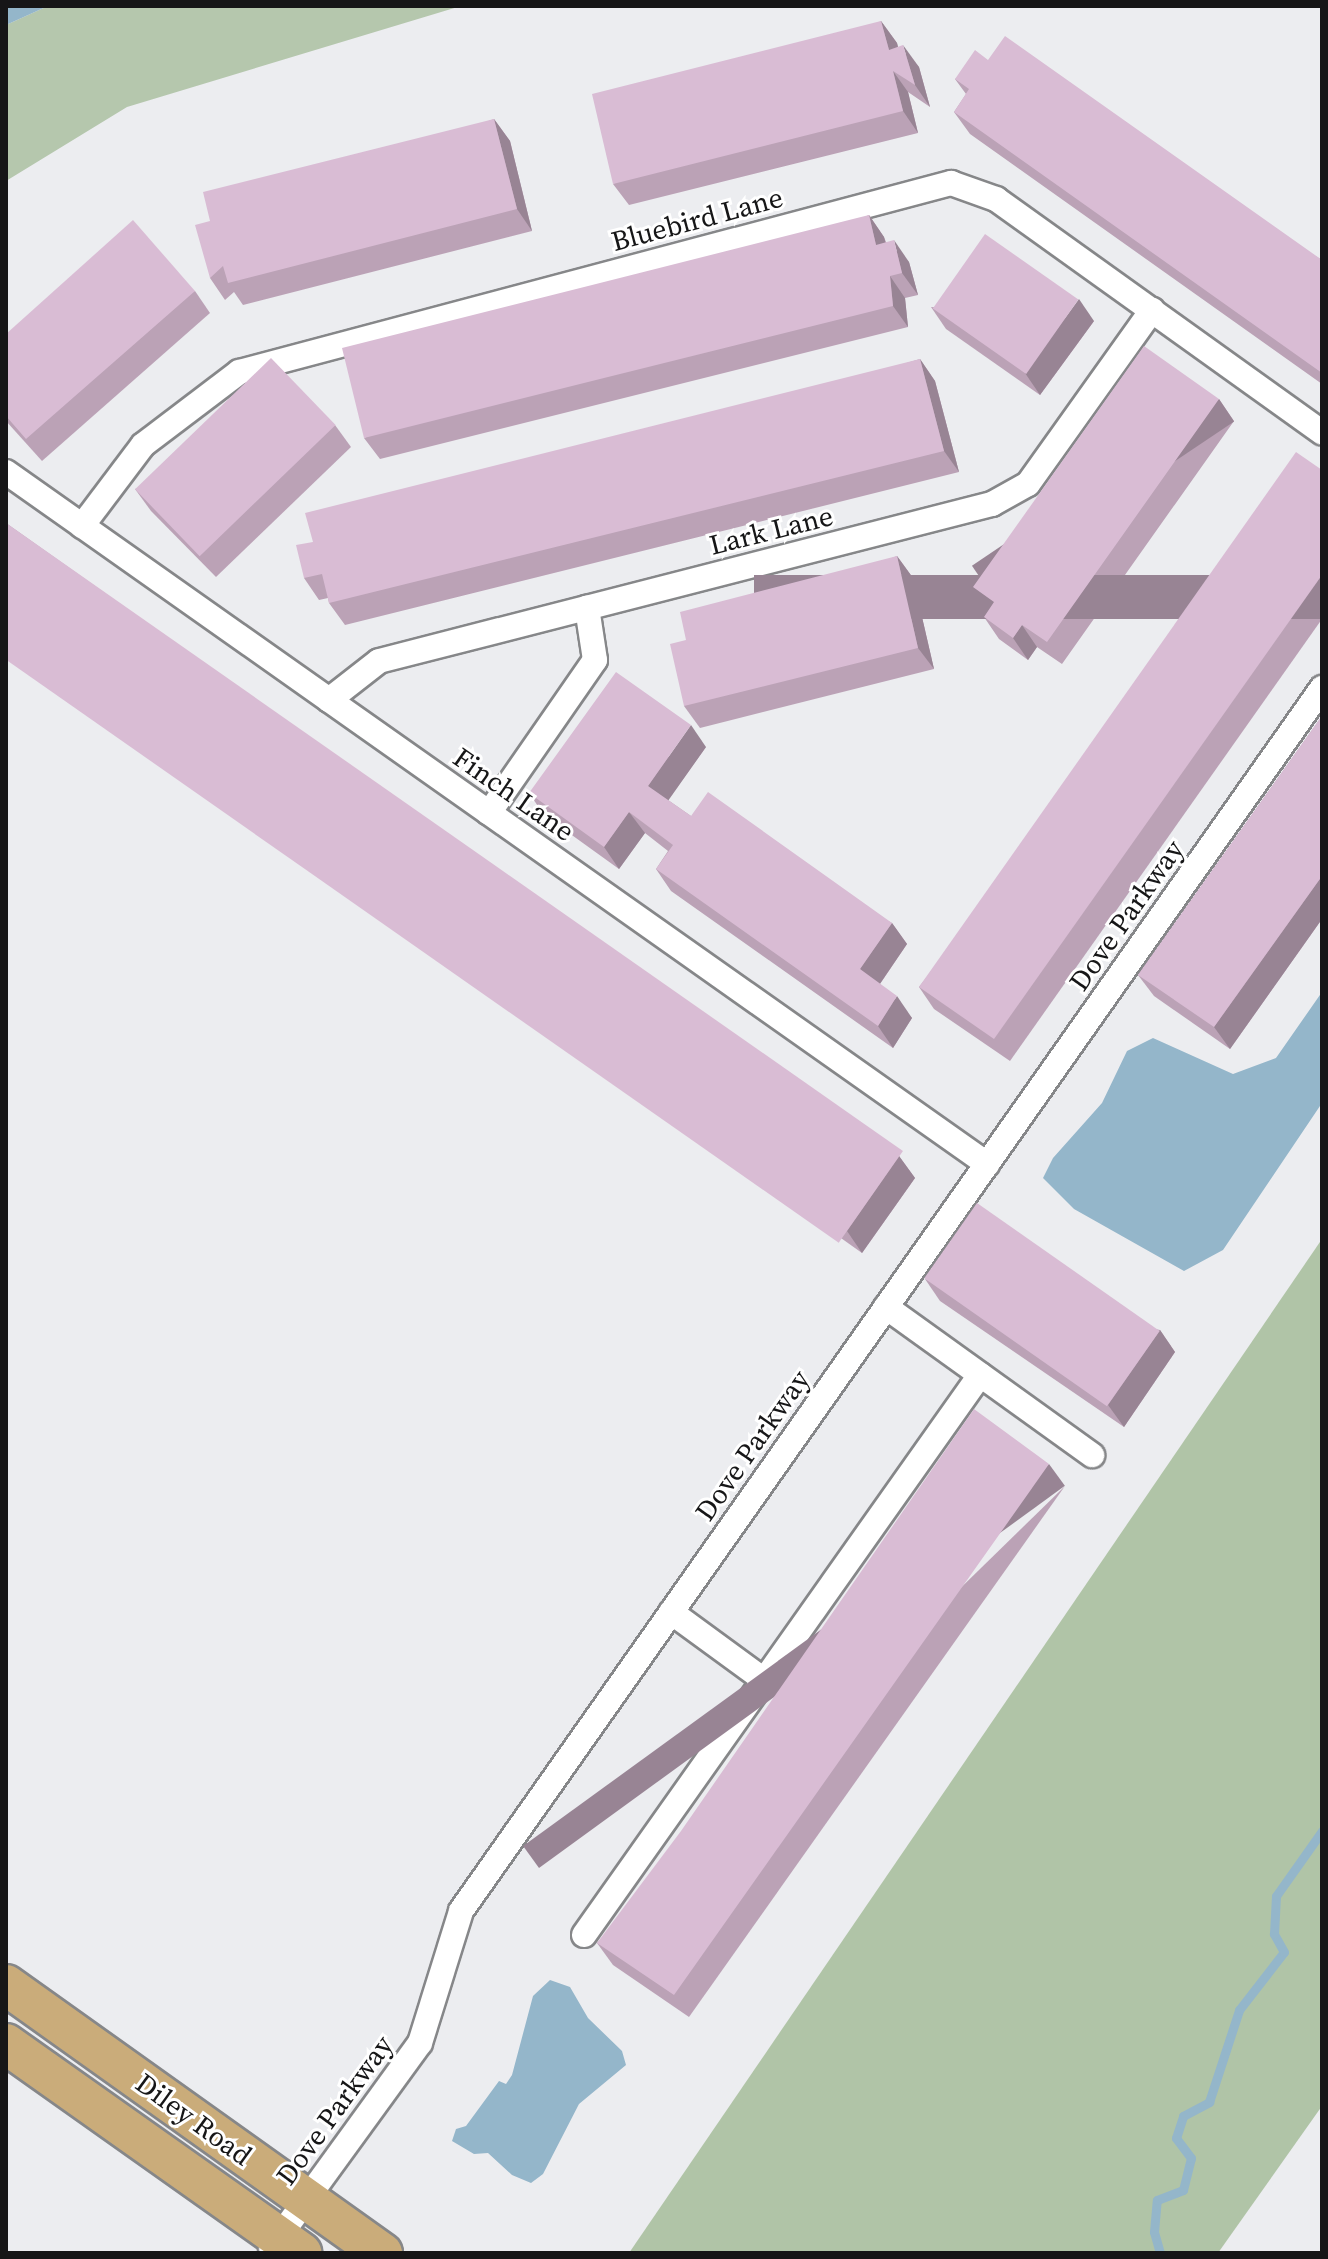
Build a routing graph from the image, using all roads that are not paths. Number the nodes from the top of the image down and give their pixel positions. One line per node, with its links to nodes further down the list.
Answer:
1 (1152, 310): 2 (street, Bluebird Lane); 4 (street, Bluebird Lane); 5 (street, Lark Lane)
2 (1322, 432)
3 (6, 472): 4 (street, Finch Lane)
4 (82, 526): 7 (street, Finch Lane)
5 (587, 608): 7 (street, Lark Lane); 8 (street)
6 (1322, 688): 9 (street, Dove Parkway)
7 (329, 700): 8 (street, Finch Lane)
8 (489, 813): 9 (street, Finch Lane)
9 (987, 1164): 10 (street, Dove Parkway)
10 (886, 1307): 11 (street); 13 (street, Dove Parkway)
11 (980, 1375): 12 (street); 14 (street)
12 (1092, 1455)
13 (671, 1612): 14 (street); 18 (street, Dove Parkway)
14 (764, 1680): 15 (street)
15 (584, 1935)
16 (6, 1985): 18 (highway, Diley Road)
17 (6, 2044): 19 (highway, Diley Road)
18 (306, 2199): 19 (street, Dove Parkway); 20 (highway, Diley Road)
19 (282, 2248)
20 (382, 2253)

